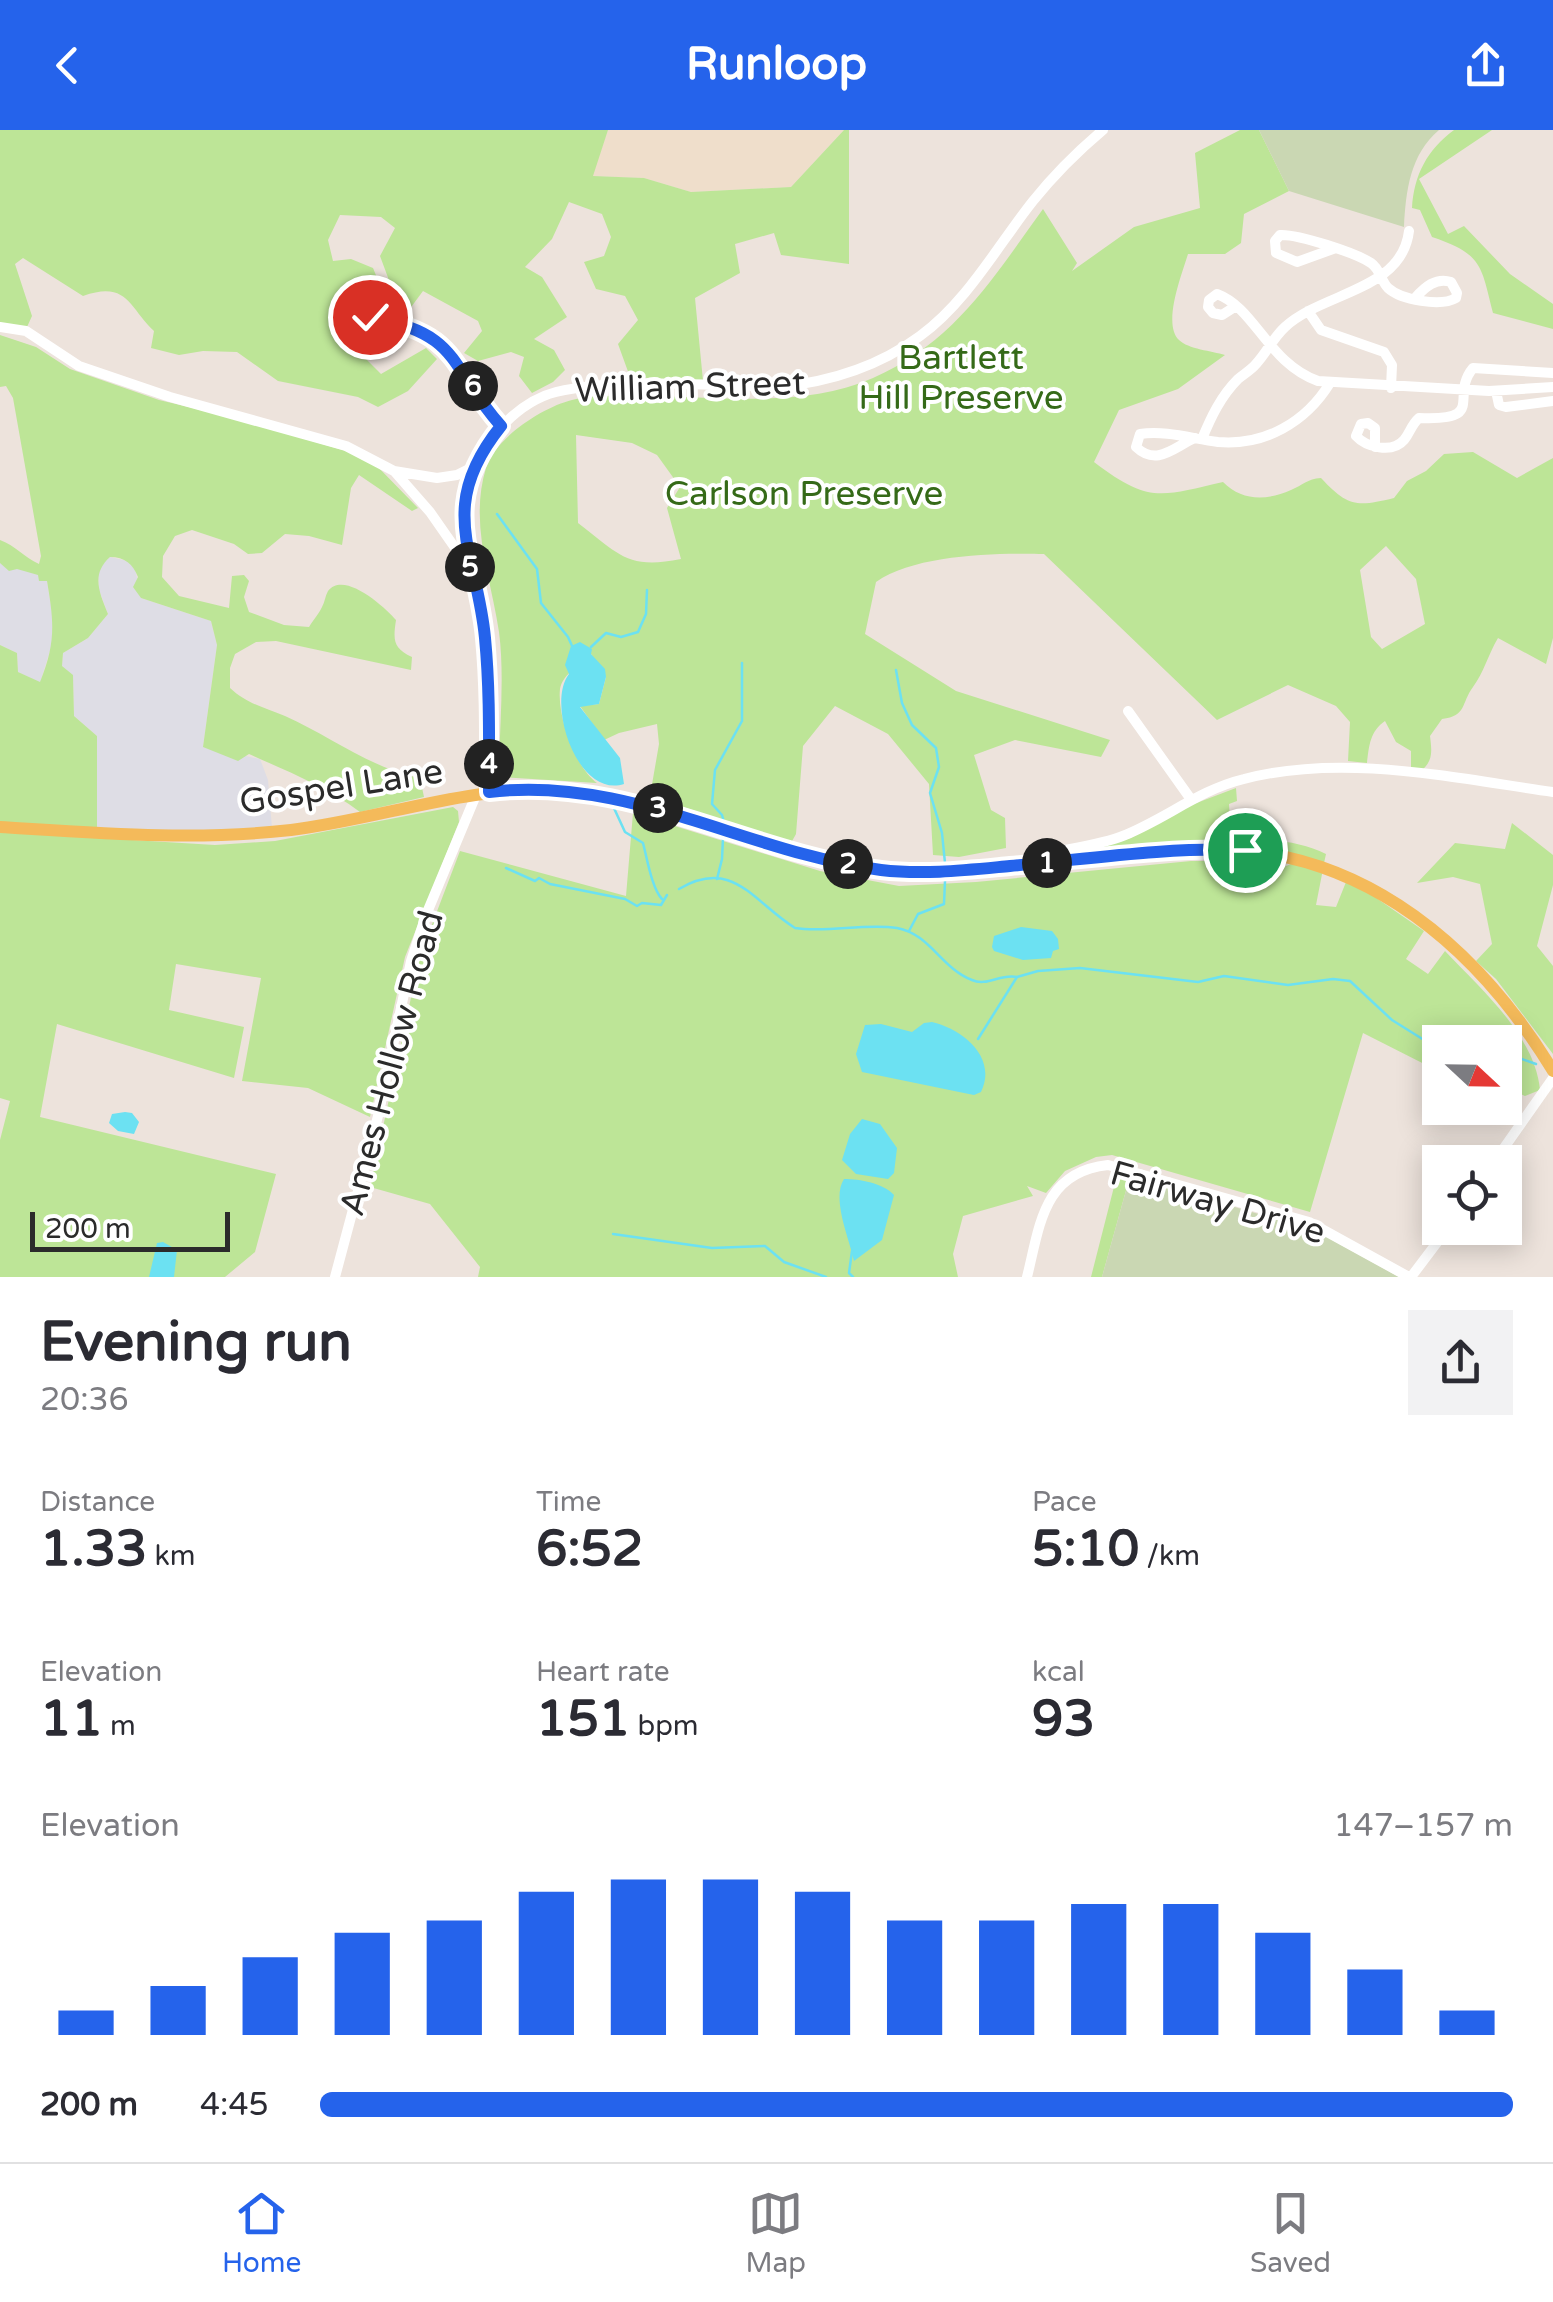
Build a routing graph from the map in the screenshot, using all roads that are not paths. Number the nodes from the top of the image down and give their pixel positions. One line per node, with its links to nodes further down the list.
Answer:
1 (1103, 130): 18 (street, William Street)
2 (1408, 231): 4 (street)
3 (1333, 249): 3 (street); 4 (street)
4 (1381, 276): 5 (street); 7 (street)
5 (1415, 298)
6 (1236, 306): 10 (street)
7 (1308, 312): 10 (street); 14 (street)
8 (370, 317): 18 (street)
9 (0, 327): 22 (street)
10 (1268, 345): 12 (street); 19 (street)
11 (1553, 373): 15 (street)
12 (1330, 383): 14 (street); 19 (street)
13 (1553, 387): 16 (street)
14 (1392, 388): 15 (street)
15 (1466, 390): 16 (street); 20 (street)
16 (1496, 391): 17 (street)
17 (1553, 401)
18 (501, 426): 21 (street, William Street)
19 (1198, 438): 19 (street)
20 (1375, 447)
21 (476, 465): 22 (street); 23 (street, William Street)
22 (394, 471): 23 (street)
23 (470, 570): 26 (street, William Street)
24 (1128, 711): 27 (street)
25 (1553, 792): 27 (street)
26 (482, 794): 28 (main road, Gospel Lane); 29 (main road, Gospel Lane); 33 (street, Ames Hollow Road)
27 (1190, 798): 29 (street)
28 (0, 827)
29 (1022, 865): 30 (main road, Gospel Lane)
30 (1553, 1074): 31 (street)
31 (1505, 1145)
32 (1435, 1245): 35 (street)
33 (335, 1277)
34 (1027, 1277): 35 (street, Fairway Drive)
35 (1410, 1277)

